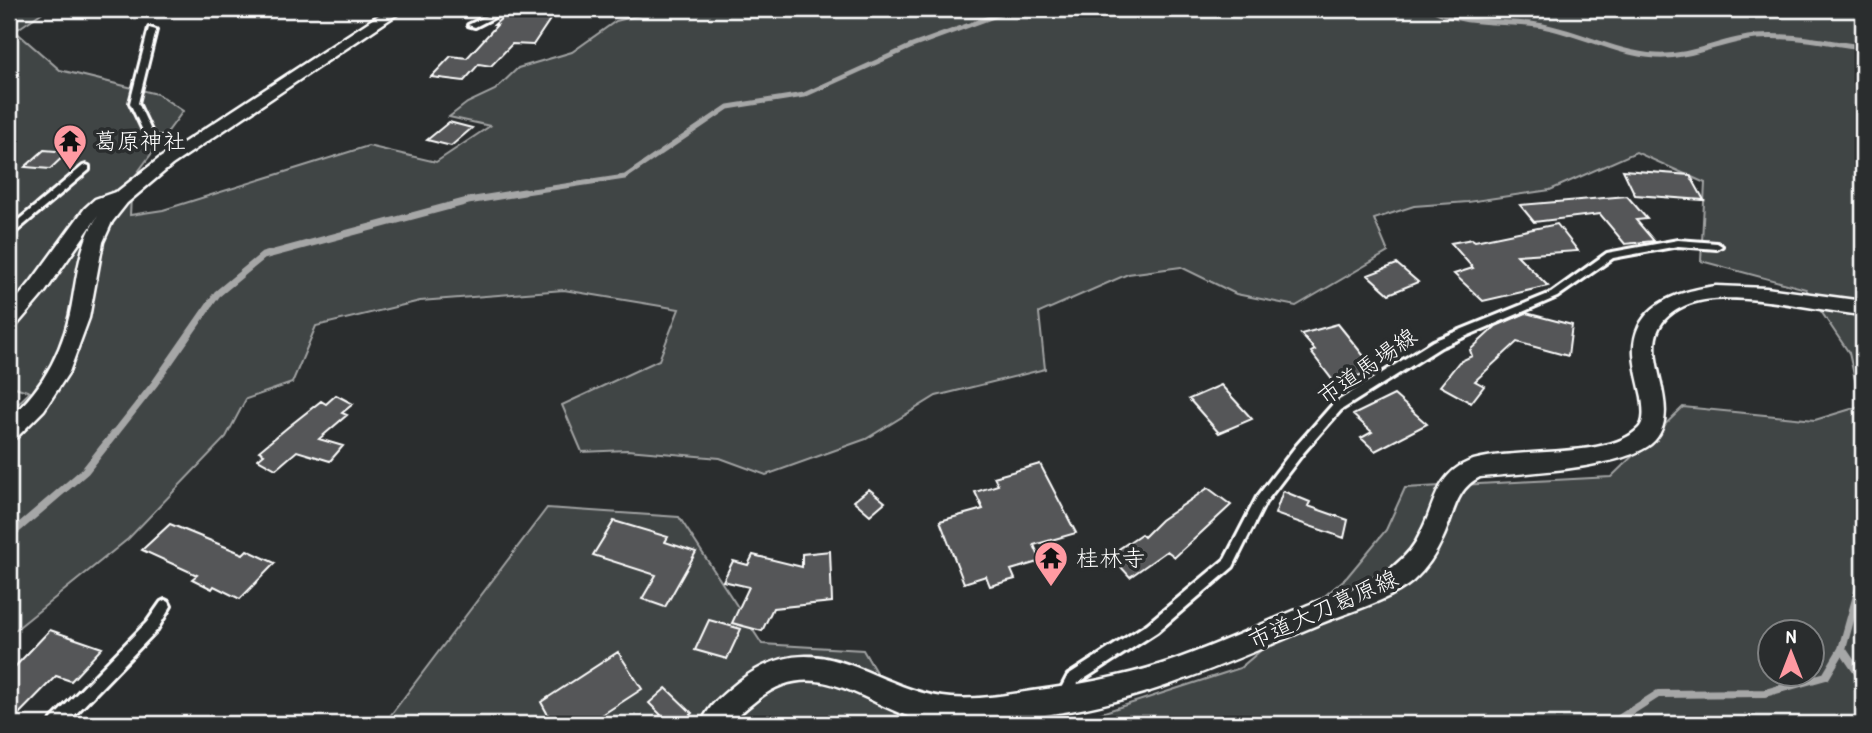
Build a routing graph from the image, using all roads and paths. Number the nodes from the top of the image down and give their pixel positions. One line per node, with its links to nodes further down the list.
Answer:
1 (398, 9): 5 (street)
2 (506, 9): 3 (lane)
3 (472, 25)
4 (152, 30): 5 (lane)
5 (184, 150): 7 (street)
6 (86, 168): 8 (lane)
7 (123, 196): 10 (street); 14 (street)
8 (9, 233)
9 (1717, 246): 16 (lane, 市道馬場線)
10 (30, 298): 12 (lane); 13 (street)
11 (1863, 308): 16 (street, 市道大刀葛原線)
12 (9, 313)
13 (9, 321)
14 (9, 431)
15 (165, 606): 17 (lane)
16 (1061, 701): 18 (street, 市道大刀葛原線)
17 (57, 724)
18 (715, 724)

